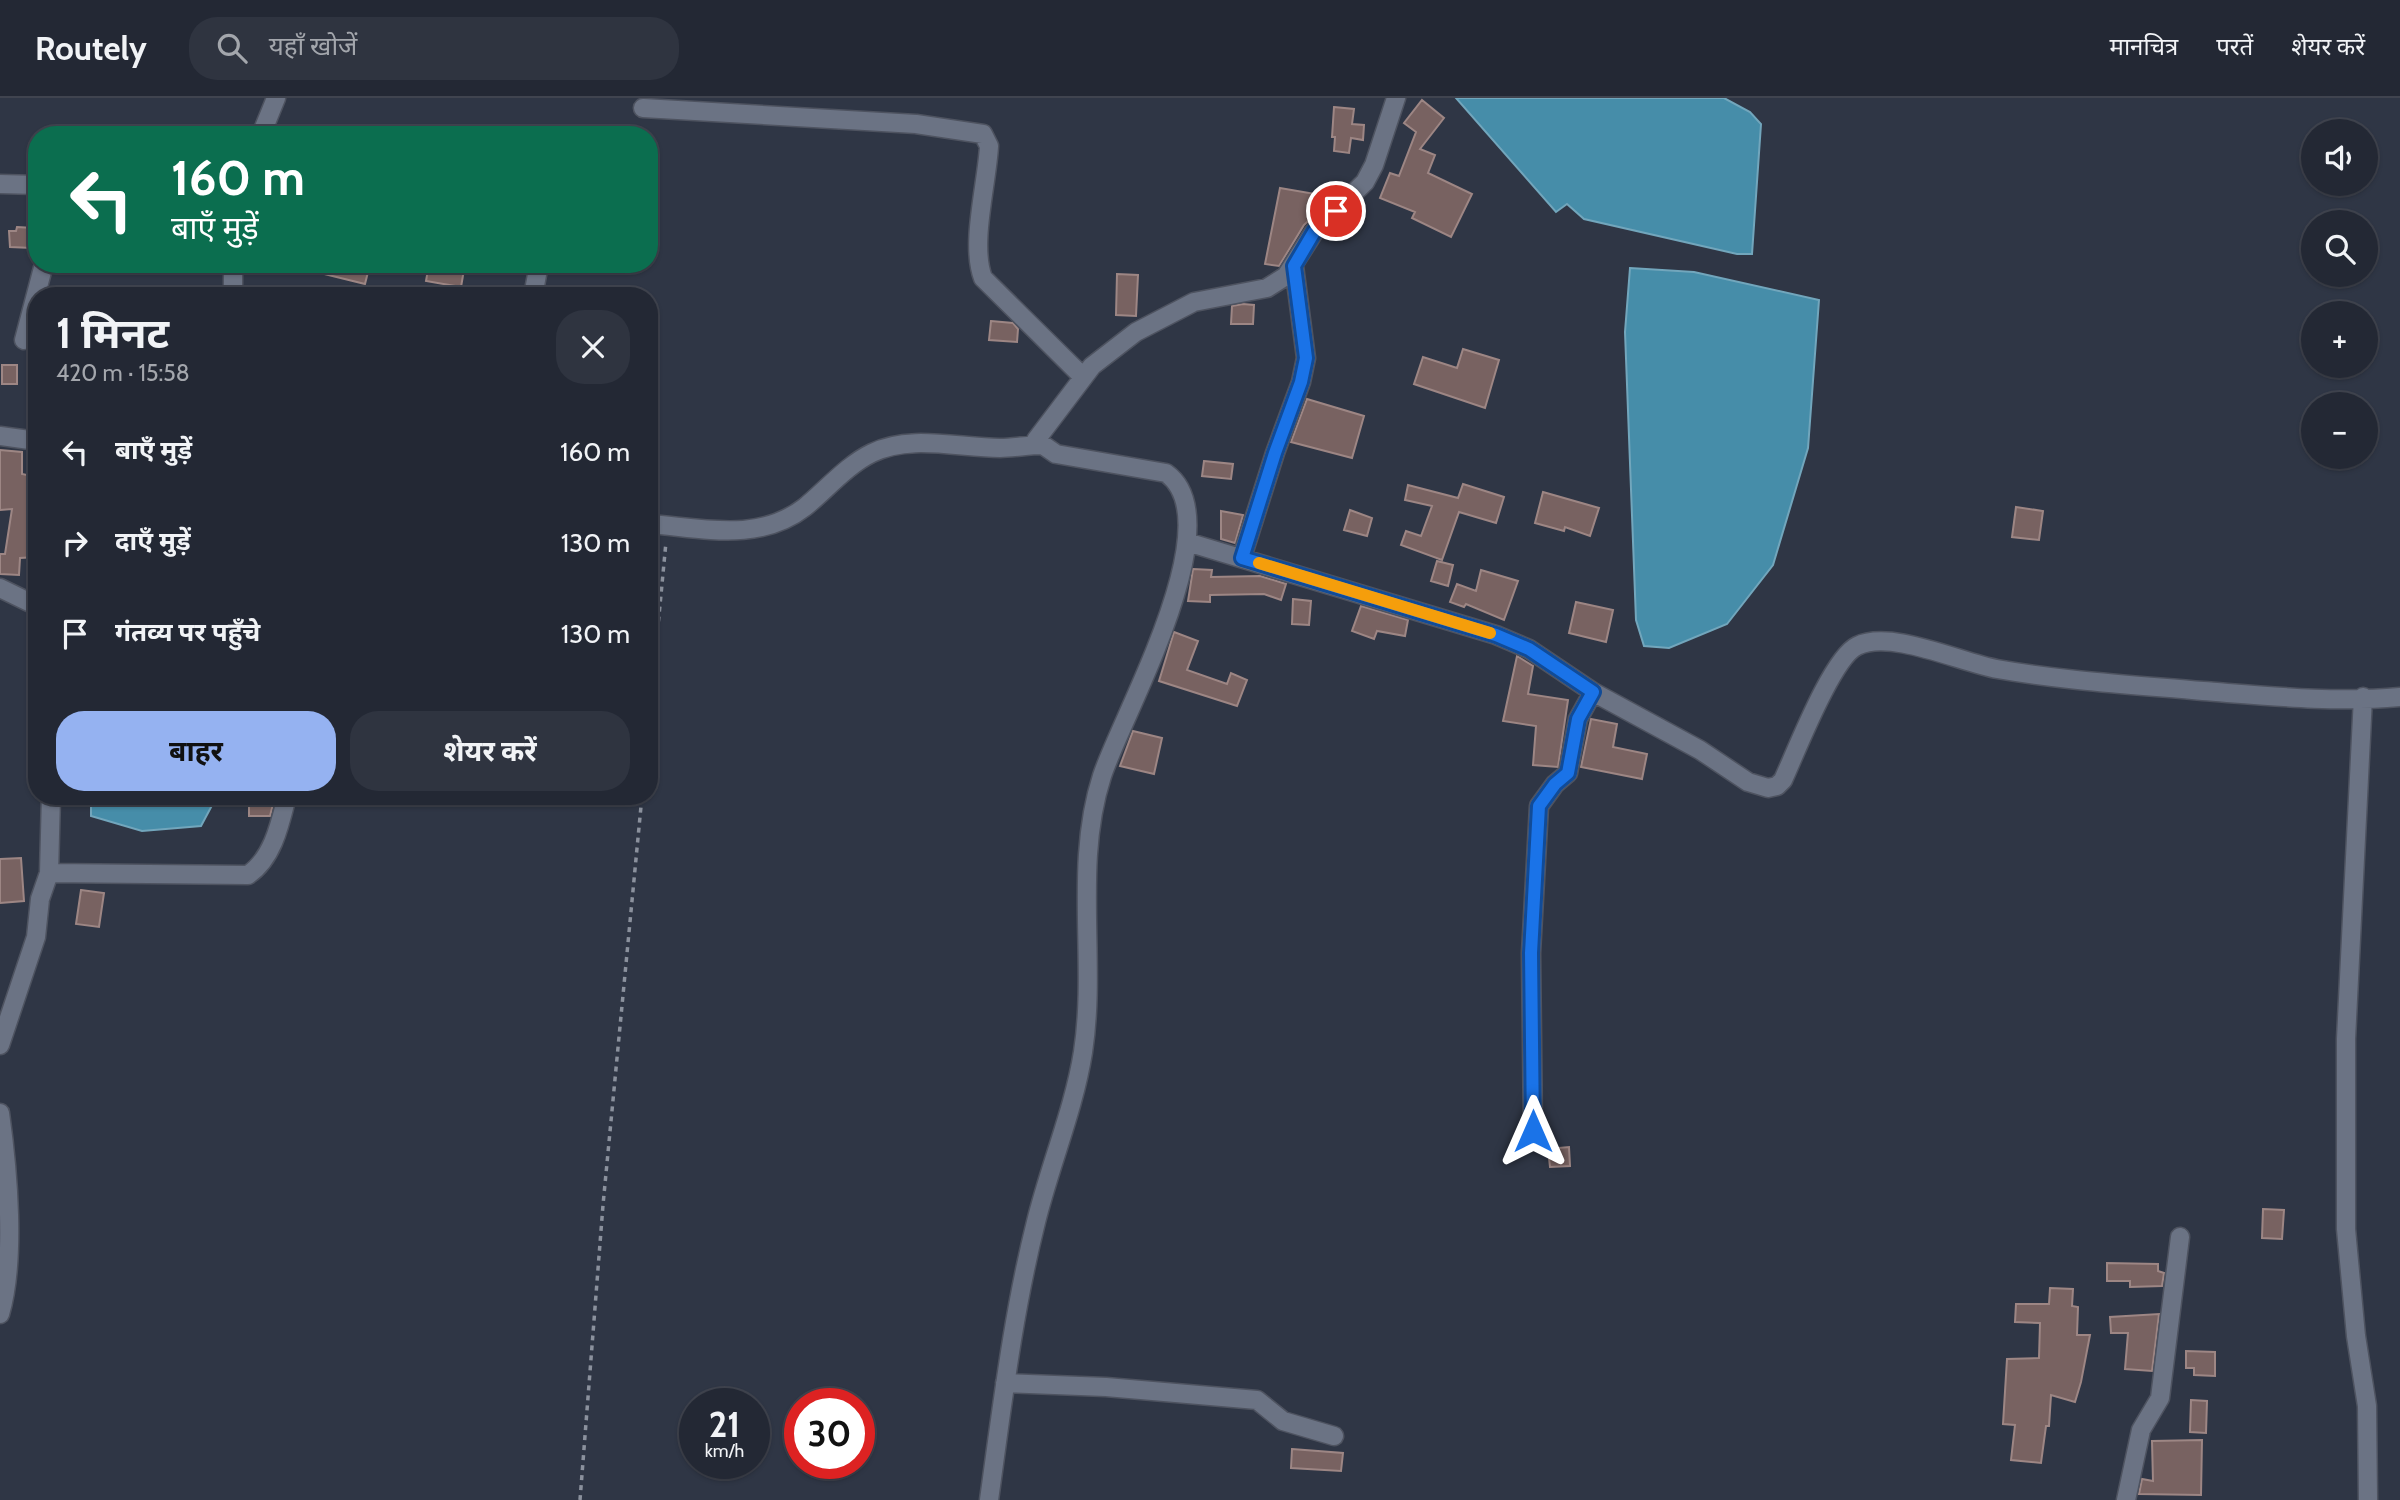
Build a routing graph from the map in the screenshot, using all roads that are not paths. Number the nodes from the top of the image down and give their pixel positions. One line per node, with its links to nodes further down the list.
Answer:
1 (276, 98): 4 (street)
2 (1396, 98): 7 (street)
3 (643, 108): 10 (street)
4 (265, 126)
5 (0, 184): 6 (street)
6 (28, 186)
7 (1294, 266): 10 (street); 16 (street)
8 (28, 322): 9 (street)
9 (23, 340)
10 (1083, 377): 13 (street)
11 (0, 436): 12 (street)
12 (28, 440)
13 (1042, 445): 14 (street); 15 (street)
14 (658, 524)
15 (1186, 542): 16 (street); 30 (street)
16 (1242, 558): 19 (street)
17 (0, 588): 18 (street)
18 (28, 602)
19 (1593, 692): 21 (street); 27 (street)
20 (2400, 696): 21 (street)
21 (2363, 697): 34 (street)
22 (51, 805): 24 (street)
23 (284, 805): 24 (street)
24 (49, 873): 25 (street)
25 (0, 1045)
26 (0, 1113): 29 (street)
27 (1533, 1131)
28 (2180, 1237): 33 (street)
29 (0, 1314)
30 (1005, 1383): 31 (street); 32 (street)
31 (1334, 1436)
32 (989, 1500)
33 (2126, 1500)
34 (2368, 1500)

